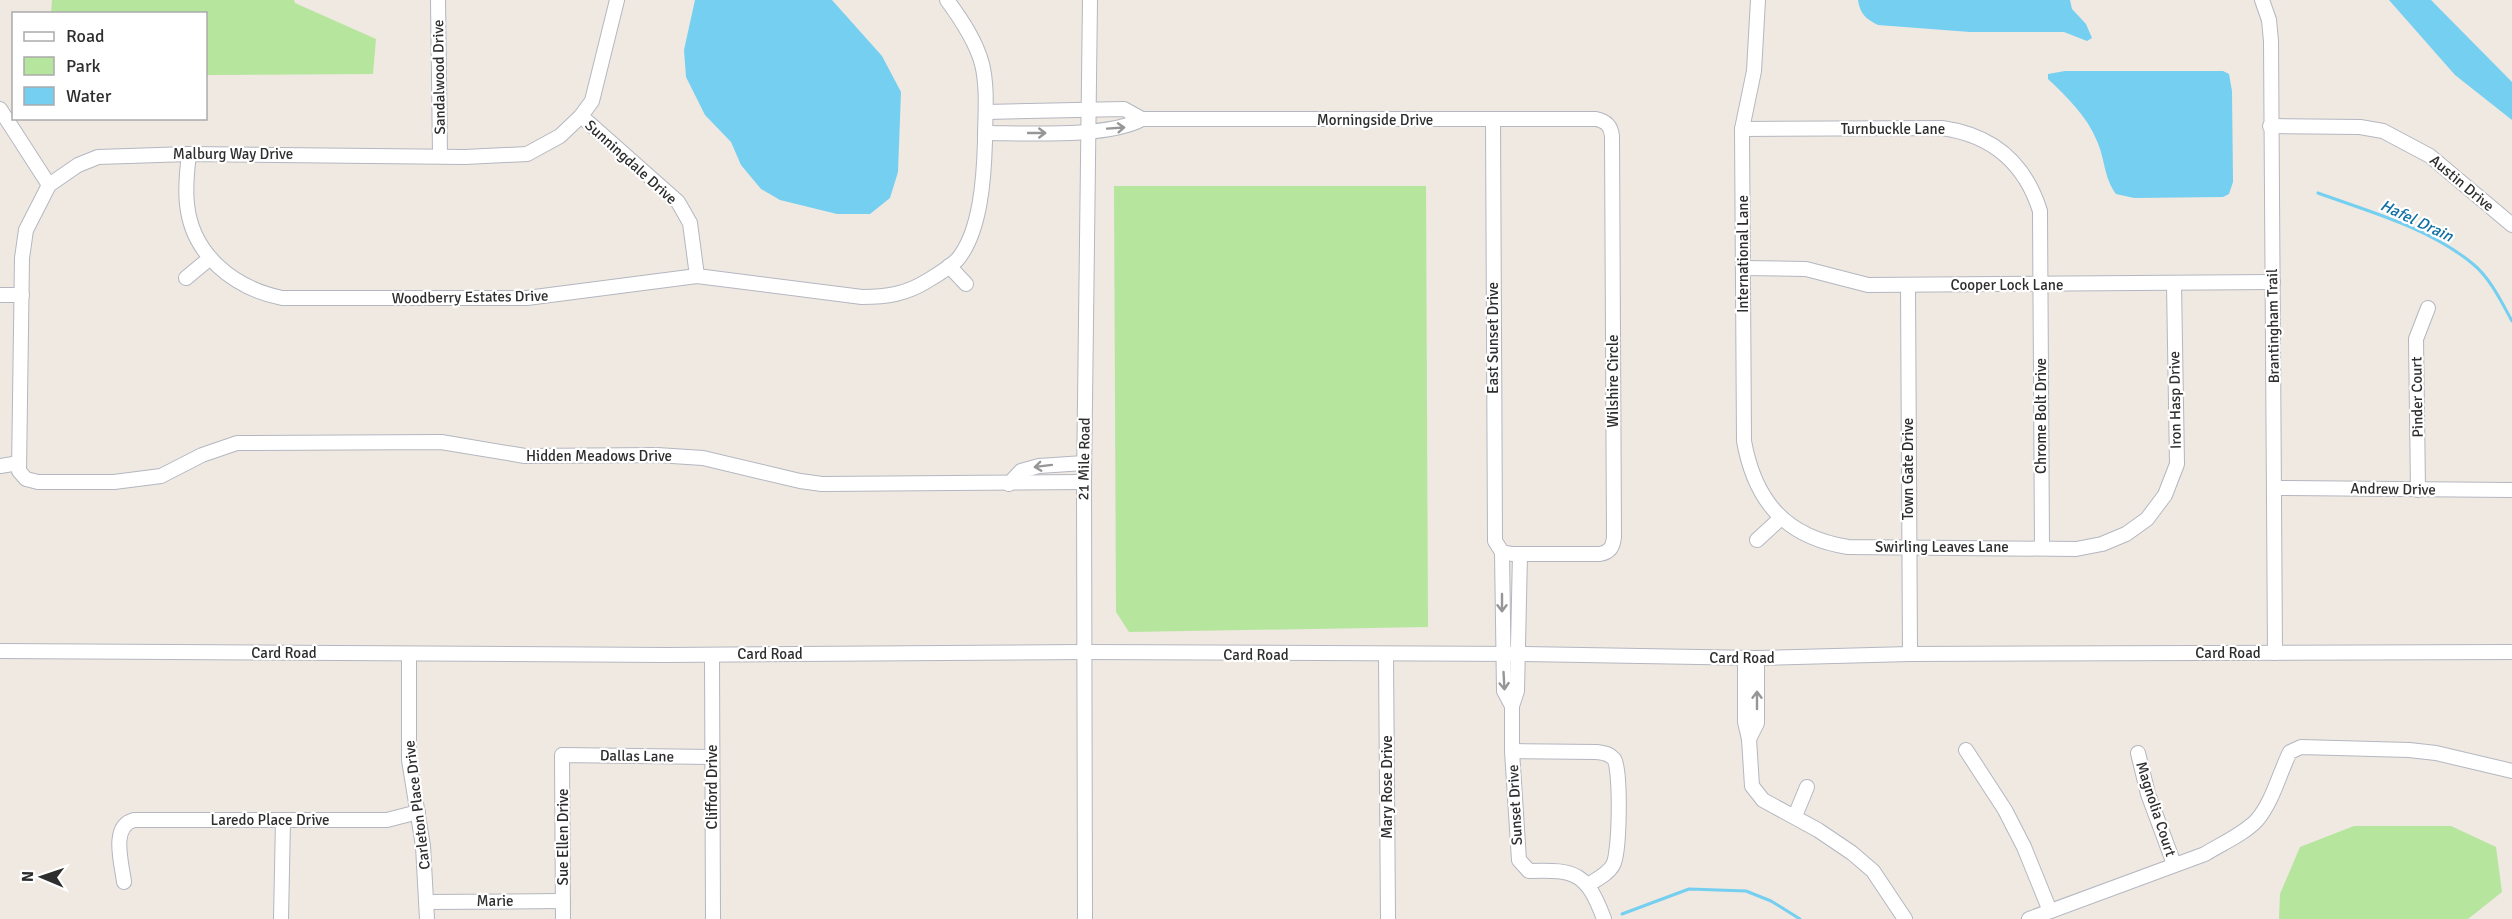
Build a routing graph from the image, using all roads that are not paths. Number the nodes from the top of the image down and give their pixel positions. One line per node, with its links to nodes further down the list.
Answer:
1 (438, 0): 19 (street, Sandalwood Drive)
2 (617, 0): 10 (street, Malburg Way Drive)
3 (947, 0): 9 (street)
4 (1090, 0): 8 (street, 21 Mile Road)
5 (1758, 0): 15 (street, International Lane)
6 (2262, 0): 14 (street, Brantingham Trail)
7 (0, 109): 20 (street)
8 (1088, 110): 9 (street, Morningside Drive); 11 (street, Morningside Drive); 16 (street, 21 Mile Road)
9 (986, 112): 17 (street, Woodberry Estates Drive)
10 (581, 116): 19 (street, Malburg Way Drive); 25 (street, Sunningdale Drive)
11 (1142, 119): 12 (street, Morningside Drive); 16 (street, Morningside Drive, one-way to 11)
12 (1493, 120): 13 (street, Morningside Drive); 49 (street, East Sunset Drive)
13 (1606, 123): 50 (street, Wilshire Circle)
14 (2270, 126): 21 (street, Austin Drive); 27 (street, Brantingham Trail)
15 (1742, 129): 24 (street, International Lane); 29 (street, Turnbuckle Lane)
16 (1088, 130): 17 (street, Morningside Drive, one-way to 16); 35 (street, 21 Mile Road)
17 (985, 133): 23 (street, Woodberry Estates Drive)
18 (189, 154): 19 (street, Malburg Way Drive); 20 (street, Malburg Way Drive); 22 (street, Woodberry Estates Drive)
19 (440, 155)
20 (49, 185): 33 (street, Malburg Way Drive)
21 (2512, 225)
22 (210, 258): 25 (street, Woodberry Estates Drive); 26 (street)
23 (949, 266): 25 (street, Woodberry Estates Drive); 28 (street)
24 (1743, 268): 31 (street, Cooper Lock Lane); 43 (street, International Lane)
25 (697, 276)
26 (186, 278)
27 (2273, 282): 30 (street, Cooper Lock Lane); 40 (street, Brantingham Trail)
28 (966, 284)
29 (2040, 284): 30 (street, Cooper Lock Lane); 31 (street, Cooper Lock Lane); 48 (street, Chrome Bolt Drive)
30 (2174, 284): 45 (street, Iron Hasp Drive)
31 (1908, 285): 47 (street, Town Gate Drive)
32 (0, 295): 33 (street)
33 (22, 295): 37 (street, Malburg Way Drive)
34 (2428, 308): 41 (street, Pinder Court)
35 (1084, 463): 38 (street, 21 Mile Road); 39 (street, one-way to 39)
36 (0, 466): 37 (street)
37 (19, 467): 39 (street, Hidden Meadows Drive)
38 (1084, 482): 39 (street, Hidden Meadows Drive); 52 (street, 21 Mile Road)
39 (1009, 484)
40 (2275, 488): 41 (street, Andrew Drive); 54 (street, Brantingham Trail)
41 (2418, 490): 42 (street, Andrew Drive)
42 (2512, 490)
43 (1769, 505): 44 (street, Swirling Leaves Lane)
44 (1781, 518): 46 (street); 47 (street, Swirling Leaves Lane)
45 (2126, 534): 48 (street, Swirling Leaves Lane)
46 (1757, 540)
47 (1908, 546): 48 (street, Swirling Leaves Lane); 58 (street, Town Gate Drive)
48 (2042, 547)
49 (1502, 552): 50 (street); 56 (street, East Sunset Drive, one-way to 56)
50 (1520, 554): 57 (street)
51 (0, 651): 55 (street, Card Road)
52 (1084, 652): 59 (street, Card Road); 60 (street, Card Road); 83 (street, 21 Mile Road)
53 (2512, 652): 54 (street, Card Road)
54 (2275, 653): 58 (street, Card Road)
55 (409, 654): 59 (street, Card Road); 70 (street, Carleton Place Drive)
56 (1503, 654): 57 (street, Card Road); 60 (street, Card Road); 62 (street, Sunset Drive, one-way to 62)
57 (1519, 654): 61 (street, Card Road); 62 (street, Sunset Drive)
58 (1910, 654): 61 (street, Card Road)
59 (712, 655): 67 (street, Clifford Drive)
60 (1386, 655): 84 (street, Mary Rose Drive)
61 (1751, 658): 71 (street)
62 (1512, 706): 64 (street, Sunset Drive)
63 (1966, 750): 78 (street)
64 (1512, 751): 75 (street, Sunset Drive); 75 (street)
65 (2138, 753): 73 (street, Magnolia Court)
66 (562, 755): 67 (street, Dallas Lane); 76 (street, Sue Ellen Drive)
67 (712, 757): 82 (street, Clifford Drive)
68 (2512, 771): 73 (street)
69 (1807, 786): 71 (street)
70 (418, 812): 72 (street, Laredo Place Drive); 77 (street, Carleton Place Drive)
71 (1795, 816): 86 (street)
72 (283, 820): 74 (street, Laredo Place Drive); 79 (street)
73 (2174, 864): 78 (street)
74 (124, 882)
75 (1588, 885): 85 (street)
76 (563, 901): 77 (street, Marie); 81 (street, Sue Ellen Drive)
77 (427, 902): 80 (street, Carleton Place Drive)
78 (2050, 911): 87 (street)
79 (281, 919)
80 (427, 919)
81 (563, 919)
82 (713, 919)
83 (1085, 919)
84 (1388, 919)
85 (1604, 919)
86 (1905, 919)
87 (2029, 919)

